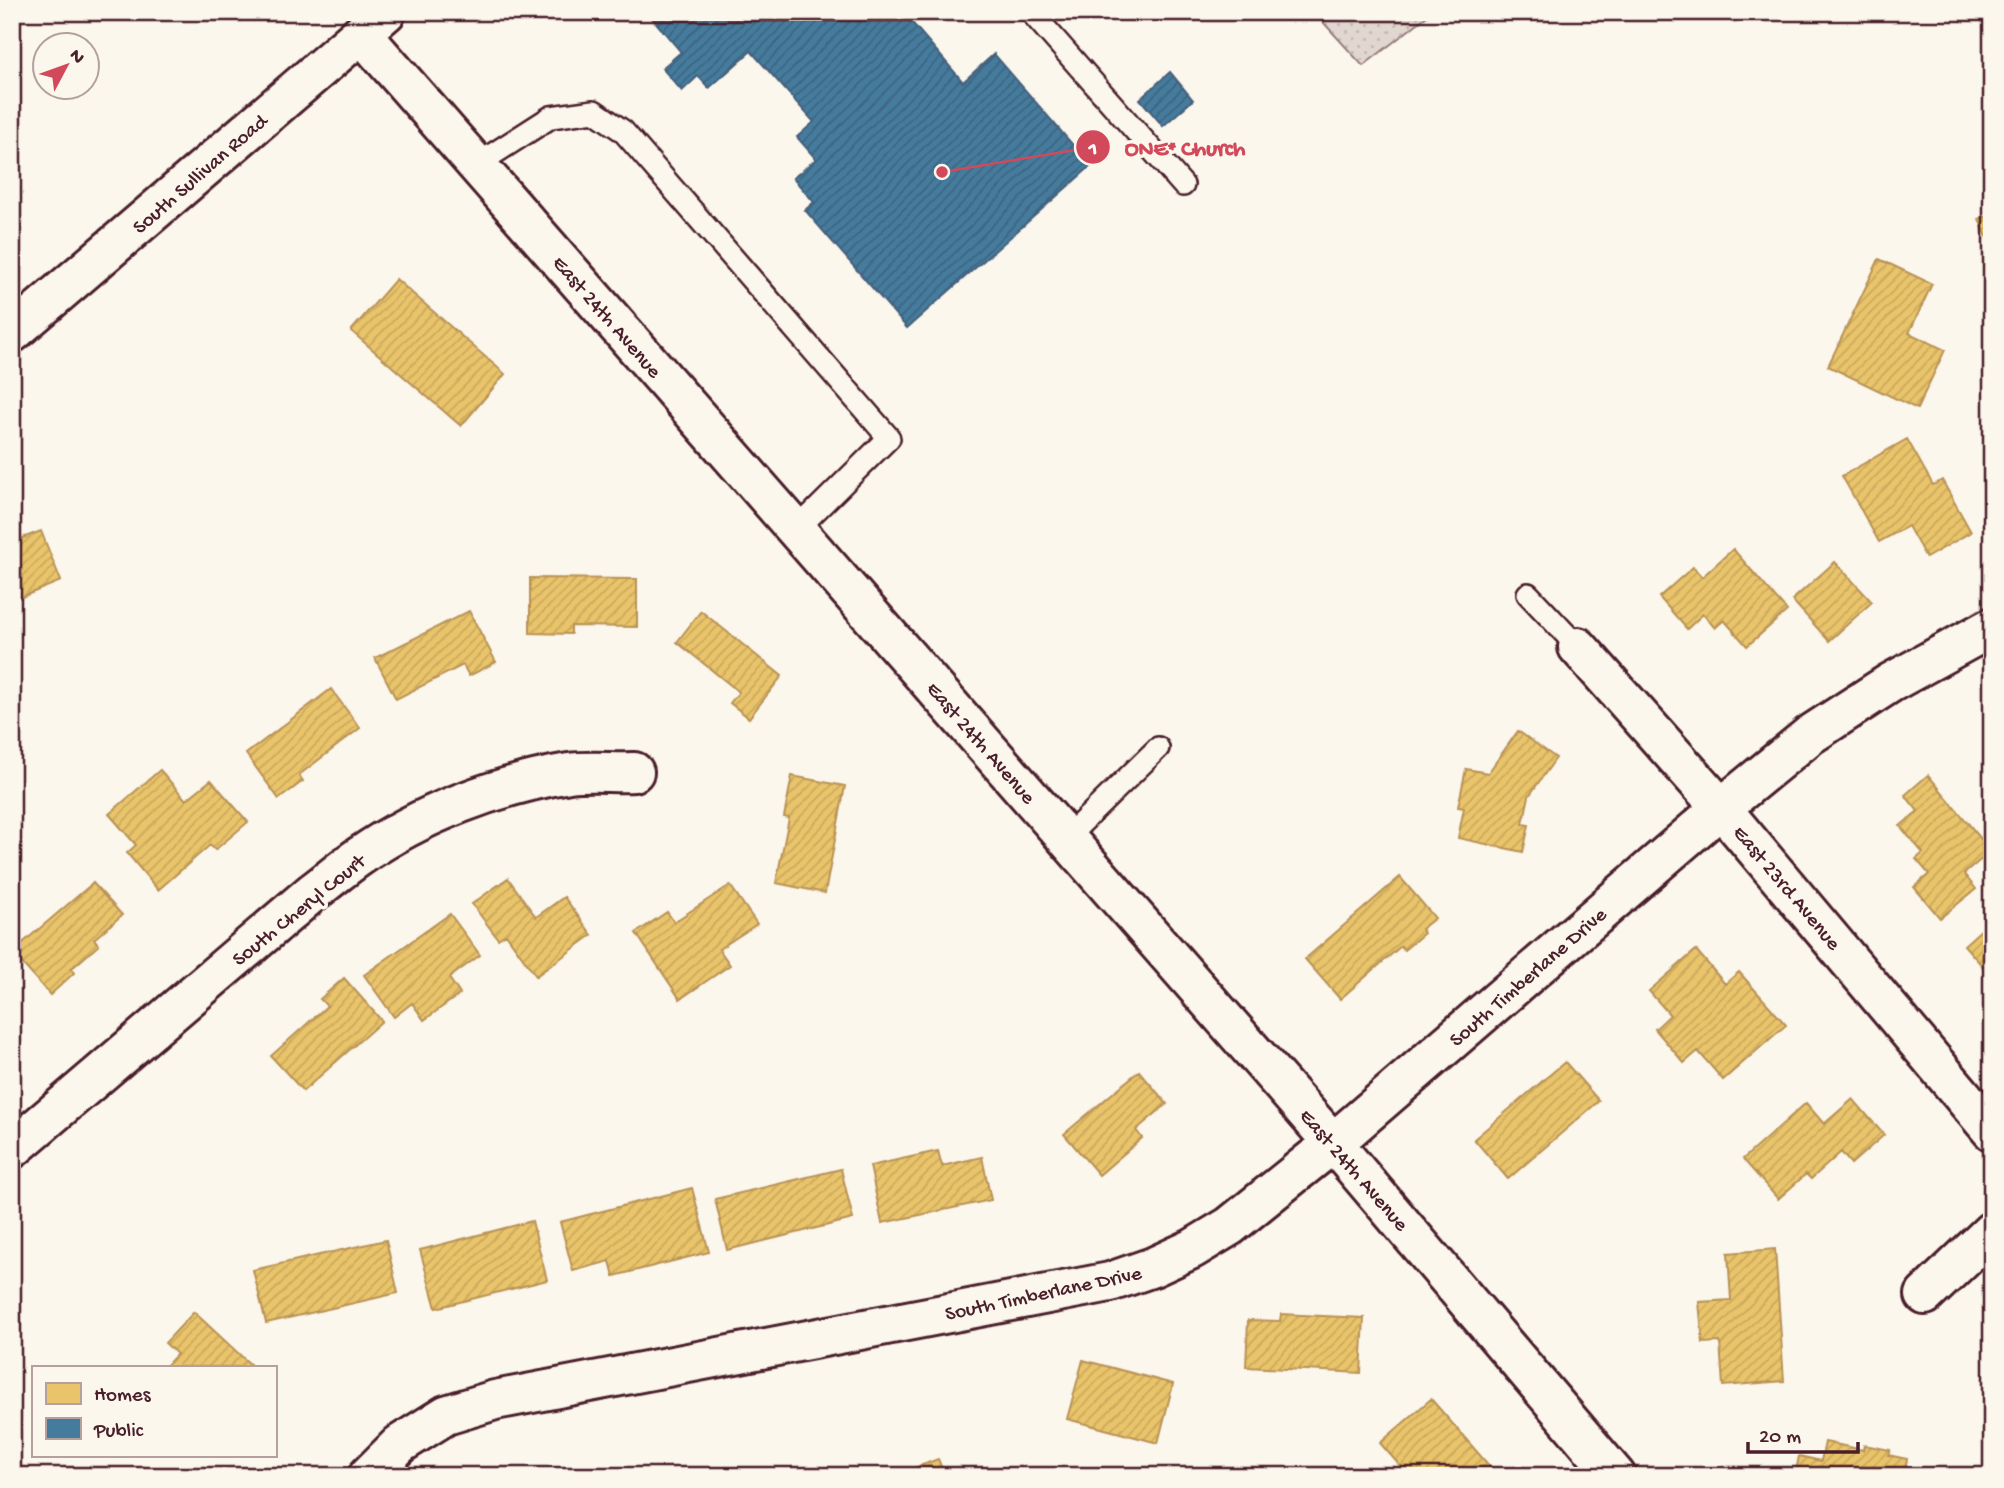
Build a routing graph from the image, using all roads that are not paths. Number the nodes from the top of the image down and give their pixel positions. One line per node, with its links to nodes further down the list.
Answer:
1 (1031, 12): 4 (lane)
2 (363, 19): 3 (street, East 24th Avenue); 5 (street, South Sullivan Road)
3 (476, 165): 6 (street, East 24th Avenue); 6 (lane)
4 (1183, 185)
5 (12, 333)
6 (796, 530): 13 (street, East 24th Avenue)
7 (1528, 594): 9 (lane)
8 (1992, 627): 12 (street, South Timberlane Drive)
9 (1578, 647): 12 (street, East 23rd Avenue)
10 (1158, 748): 13 (lane)
11 (634, 772): 16 (street, South Cheryl Court)
12 (1721, 808): 14 (street, East 23rd Avenue); 15 (street, South Timberlane Drive)
13 (1066, 838): 15 (street, East 24th Avenue)
14 (1992, 1131)
15 (1333, 1143): 19 (street, South Timberlane Drive); 20 (street, East 24th Avenue)
16 (12, 1149)
17 (1992, 1231): 18 (street)
18 (1925, 1295)
19 (368, 1476)
20 (1616, 1476)

